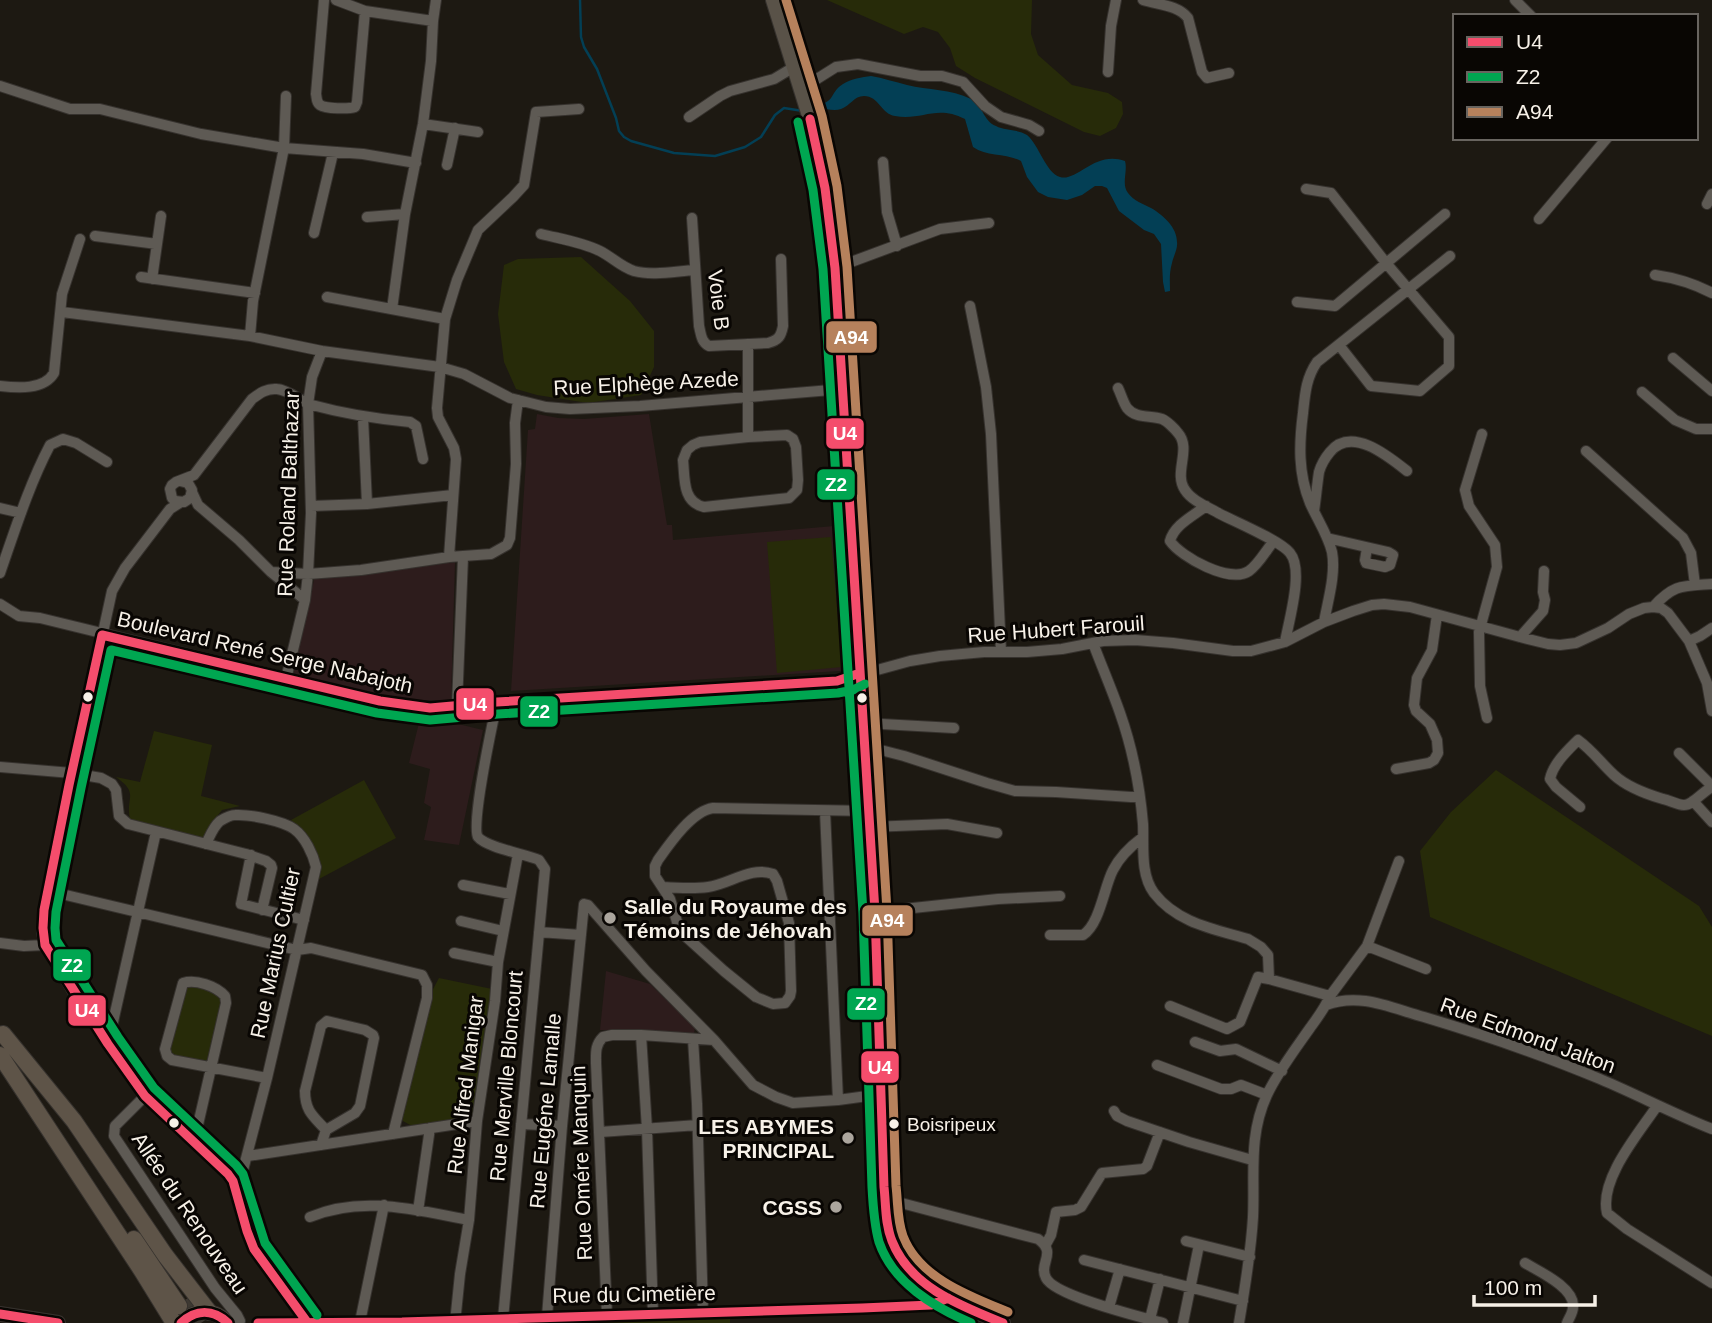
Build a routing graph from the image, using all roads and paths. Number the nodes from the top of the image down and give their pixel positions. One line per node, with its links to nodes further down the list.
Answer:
1 (324, 0): 8 (street)
2 (336, 0): 8 (street)
3 (436, 0): 10 (street)
4 (773, 0): 11 (main road)
5 (1116, 0): 12 (street)
6 (1143, 0): 13 (street)
7 (1515, 0): 9 (street)
8 (365, 11): 10 (street)
9 (1529, 14)
10 (433, 21): 19 (street)
11 (794, 67): 15 (main road); 18 (street)
12 (1108, 72)
13 (1229, 73)
14 (0, 86): 24 (street)
15 (801, 89): 21 (street); 46 (main road)
16 (286, 96): 24 (street)
17 (579, 109): 57 (street)
18 (689, 117)
19 (424, 124): 20 (street); 27 (street)
20 (455, 128): 22 (street); 28 (street)
21 (1038, 131)
22 (478, 132)
23 (1605, 140): 35 (street)
24 (284, 148): 25 (street); 50 (street)
25 (333, 153): 27 (street); 37 (street)
26 (883, 162): 42 (street)
27 (416, 163): 30 (street)
28 (447, 164)
29 (1306, 189): 45 (street)
30 (405, 214): 33 (street); 55 (street)
31 (1445, 215): 45 (street)
32 (161, 216): 41 (street)
33 (367, 217)
34 (692, 218): 47 (street, Voie B)
35 (1539, 219)
36 (989, 223): 42 (street)
37 (314, 233)
38 (541, 234): 47 (street)
39 (95, 236): 41 (street)
40 (80, 239): 56 (street)
41 (157, 244): 50 (street)
42 (897, 246): 46 (street)
43 (1450, 256): 49 (street)
44 (781, 259): 59 (street)
45 (1386, 263): 49 (street); 53 (street)
46 (835, 268): 66 (main road)
47 (695, 270): 59 (street, Voie B)
48 (1654, 275): 51 (street)
49 (1408, 289): 60 (street); 60 (street)
50 (255, 293): 58 (street)
51 (1712, 293)
52 (327, 297): 55 (street)
53 (1297, 302)
54 (970, 306): 117 (street)
55 (391, 309): 57 (street)
56 (62, 312): 58 (street, Rue Elphège Azede); 64 (street)
57 (445, 319): 63 (street)
58 (250, 336): 61 (street, Rue Elphège Azede)
59 (748, 344): 69 (street)
60 (1339, 345): 92 (street)
61 (322, 351): 63 (street, Rue Elphège Azede); 71 (street, Rue Roland Balthazar)
62 (1673, 358): 67 (street)
63 (440, 367): 70 (street, Rue Elphège Azede); 84 (street)
64 (0, 386)
65 (1118, 388): 89 (street)
66 (843, 389): 69 (street, Rue Elphège Azede); 118 (main road)
67 (1712, 391)
68 (1642, 392): 73 (street)
69 (747, 397): 70 (street, Rue Elphège Azede); 75 (street)
70 (518, 400): 97 (street)
71 (308, 404): 72 (street); 80 (street); 88 (street, Rue Roland Balthazar)
72 (363, 417): 77 (street); 86 (street)
73 (1712, 429)
74 (1482, 434): 110 (street)
75 (748, 437): 75 (street)
76 (1586, 451): 104 (street)
77 (423, 459)
78 (107, 461): 93 (street)
79 (1407, 471): 92 (street)
80 (194, 475): 81 (street); 82 (street)
81 (180, 481): 82 (street); 83 (street)
82 (192, 491): 85 (street); 87 (street)
83 (170, 494): 85 (street); 91 (street)
84 (453, 495): 86 (street); 98 (street)
85 (182, 502): 87 (street); 91 (street)
86 (367, 504): 88 (street)
87 (198, 505): 100 (street)
88 (311, 506): 102 (street, Rue Roland Balthazar)
89 (1206, 506): 95 (street); 95 (street)
90 (0, 508): 93 (street)
91 (170, 509): 112 (street)
92 (1314, 511): 94 (street)
93 (21, 513): 101 (street)
94 (1327, 538): 96 (street); 109 (street)
95 (1274, 541): 115 (street)
96 (1367, 548)
97 (463, 556): 98 (street); 122 (street)
98 (449, 557): 102 (street)
99 (1544, 571): 113 (street)
100 (271, 572): 102 (street); 105 (street)
101 (0, 573)
102 (308, 574): 105 (street, Rue Roland Balthazar)
103 (1712, 584): 104 (street, Rue Hubert Farouil)
104 (1695, 585): 107 (street, Rue Hubert Farouil)
105 (305, 600): 120 (street, Rue Roland Balthazar)
106 (0, 604): 112 (street, Boulevard René Serge Nabajoth)
107 (1653, 607): 113 (street, Rue Hubert Farouil); 114 (street)
108 (1437, 615): 109 (street, Rue Hubert Farouil); 110 (street, Rue Hubert Farouil); 130 (street)
109 (1324, 622): 115 (street, Rue Hubert Farouil)
110 (1479, 626): 113 (street, Rue Hubert Farouil); 124 (street)
111 (1712, 628): 114 (street)
112 (102, 635): 120 (street, Boulevard René Serge Nabajoth); 131 (street)
113 (1520, 637)
114 (1689, 641): 119 (street)
115 (1285, 642): 116 (street, Rue Hubert Farouil)
116 (1093, 643): 117 (street, Rue Hubert Farouil); 133 (street)
117 (1001, 652): 118 (street, Rue Hubert Farouil)
118 (860, 673): 121 (street, Boulevard René Serge Nabajoth); 125 (main road)
119 (1708, 675): 123 (street)
120 (286, 679): 122 (street, Boulevard René Serge Nabajoth)
121 (497, 702): 122 (street, Boulevard René Serge Nabajoth); 144 (street)
122 (457, 705)
123 (1712, 711)
124 (1487, 718)
125 (863, 723): 126 (street); 127 (main road)
126 (954, 728)
127 (865, 746): 133 (street); 137 (main road)
128 (1679, 753): 132 (street)
129 (4, 767): 131 (street)
130 (1396, 769)
131 (72, 773): 140 (street); 149 (street)
132 (1712, 787): 134 (street)
133 (1139, 796): 142 (street)
134 (1693, 802): 135 (street); 138 (street)
135 (1580, 807)
136 (825, 811): 137 (street); 148 (street); 185 (street)
137 (869, 811): 139 (main road)
138 (1712, 822)
139 (870, 827): 141 (street); 153 (main road)
140 (156, 832): 143 (street); 154 (street)
141 (997, 833)
142 (1143, 837): 160 (street); 168 (street)
143 (206, 844): 145 (street); 155 (street, Rue Marius Cultier)
144 (517, 854): 150 (street, Rue Alfred Manigar); 158 (street, Rue Merville Bloncourt)
145 (251, 855): 152 (street); 152 (street)
146 (1399, 860): 163 (street)
147 (463, 885): 150 (street)
148 (663, 887): 148 (street)
149 (49, 891): 154 (street); 162 (street)
150 (510, 894): 157 (street, Rue Alfred Manigar)
151 (1060, 896): 153 (street)
152 (262, 910): 155 (street)
153 (875, 912): 182 (main road)
154 (138, 913): 164 (street); 176 (street)
155 (304, 920): 164 (street, Rue Marius Cultier)
156 (461, 921): 157 (street)
157 (503, 930): 166 (street, Rue Alfred Manigar)
158 (539, 932): 159 (street); 189 (street, Rue Merville Bloncourt)
159 (581, 935): 174 (street, Rue Eugéne Lamalle); 191 (street, Rue Eugéne Lamalle)
160 (1050, 935)
161 (0, 943): 162 (street)
162 (45, 945): 176 (street)
163 (1367, 946): 167 (street); 169 (street)
164 (297, 950): 181 (street, Rue Marius Cultier); 198 (street)
165 (454, 953): 166 (street)
166 (498, 962): 188 (street, Rue Alfred Manigar)
167 (1426, 969)
168 (1269, 979): 169 (street); 170 (street)
169 (1328, 1001): 180 (street); 186 (street, Rue Edmond Jalton)
170 (1170, 1006)
171 (1, 1031): 177 (highway); 228 (highway)
172 (641, 1035): 173 (street, Rue Omére Manquin); 193 (street); 196 (street, Rue Omére Manquin)
173 (693, 1039): 174 (street, Rue Omére Manquin); 190 (street)
174 (714, 1040): 185 (street)
175 (1195, 1042): 180 (street)
176 (108, 1044): 184 (street)
177 (0, 1054): 234 (highway)
178 (1157, 1065): 183 (street)
179 (210, 1068): 179 (street); 181 (street); 199 (street)
180 (1282, 1071): 183 (street)
181 (267, 1078): 201 (street, Rue Marius Cultier)
182 (882, 1094): 185 (street); 204 (main road)
183 (1267, 1095): 202 (street)
184 (145, 1096): 199 (street); 228 (street, Allée du Renouveau)
185 (838, 1100)
186 (1657, 1106): 194 (street, Rue Edmond Jalton); 217 (street)
187 (1114, 1111): 197 (street)
188 (478, 1121): 192 (street); 208 (street, Rue Alfred Manigar)
189 (521, 1124): 191 (street); 229 (street, Rue Merville Bloncourt)
190 (698, 1125): 193 (street); 222 (street)
191 (562, 1126): 226 (street, Rue Eugéne Lamalle)
192 (430, 1128): 198 (street); 206 (street)
193 (647, 1129): 196 (street); 224 (street)
194 (1712, 1129)
195 (326, 1130): 195 (street); 200 (street)
196 (600, 1132): 225 (street, Rue Omére Manquin)
197 (1160, 1132): 202 (street); 211 (street)
198 (393, 1134): 200 (street)
199 (194, 1142): 203 (street)
200 (321, 1145): 201 (street)
201 (248, 1156): 203 (street, Rue Marius Cultier)
202 (1252, 1160): 212 (street)
203 (237, 1193): 237 (street)
204 (886, 1199): 211 (street); 219 (main road)
205 (384, 1205): 206 (street); 207 (street); 230 (street)
206 (418, 1211): 208 (street)
207 (310, 1217)
208 (469, 1220): 231 (street, Rue Alfred Manigar)
209 (1186, 1241): 210 (street)
210 (1199, 1245): 212 (street); 218 (street)
211 (1045, 1246): 221 (street)
212 (1250, 1257): 220 (street)
213 (1084, 1259): 215 (street)
214 (1525, 1263): 241 (street)
215 (1120, 1269): 216 (street); 221 (street)
216 (1160, 1279): 218 (street); 232 (street)
217 (1712, 1283)
218 (1190, 1286): 220 (street); 239 (street)
219 (948, 1298): 227 (street, Rue du Cimetière); 238 (main road)
220 (1243, 1301): 240 (street)
221 (1109, 1307): 232 (street)
222 (703, 1313): 224 (street, Rue du Cimetière); 227 (street, Rue du Cimetière)
223 (0, 1314): 233 (main road)
224 (653, 1315): 225 (street, Rue du Cimetière)
225 (607, 1316): 226 (street, Rue du Cimetière)
226 (547, 1317): 229 (street, Rue du Cimetière)
227 (759, 1317)
228 (230, 1319): 235 (main road)
229 (503, 1319): 231 (street, Rue du Cimetière)
230 (360, 1322): 231 (street, Rue du Cimetière); 237 (street, Rue du Cimetière)
231 (455, 1322)
232 (1158, 1322)
233 (58, 1323)
234 (174, 1323)
235 (181, 1323)
236 (258, 1323): 237 (street, Rue du Cimetière)
237 (307, 1323)
238 (1003, 1323)
239 (1183, 1323)
240 (1239, 1323)
241 (1567, 1323)

